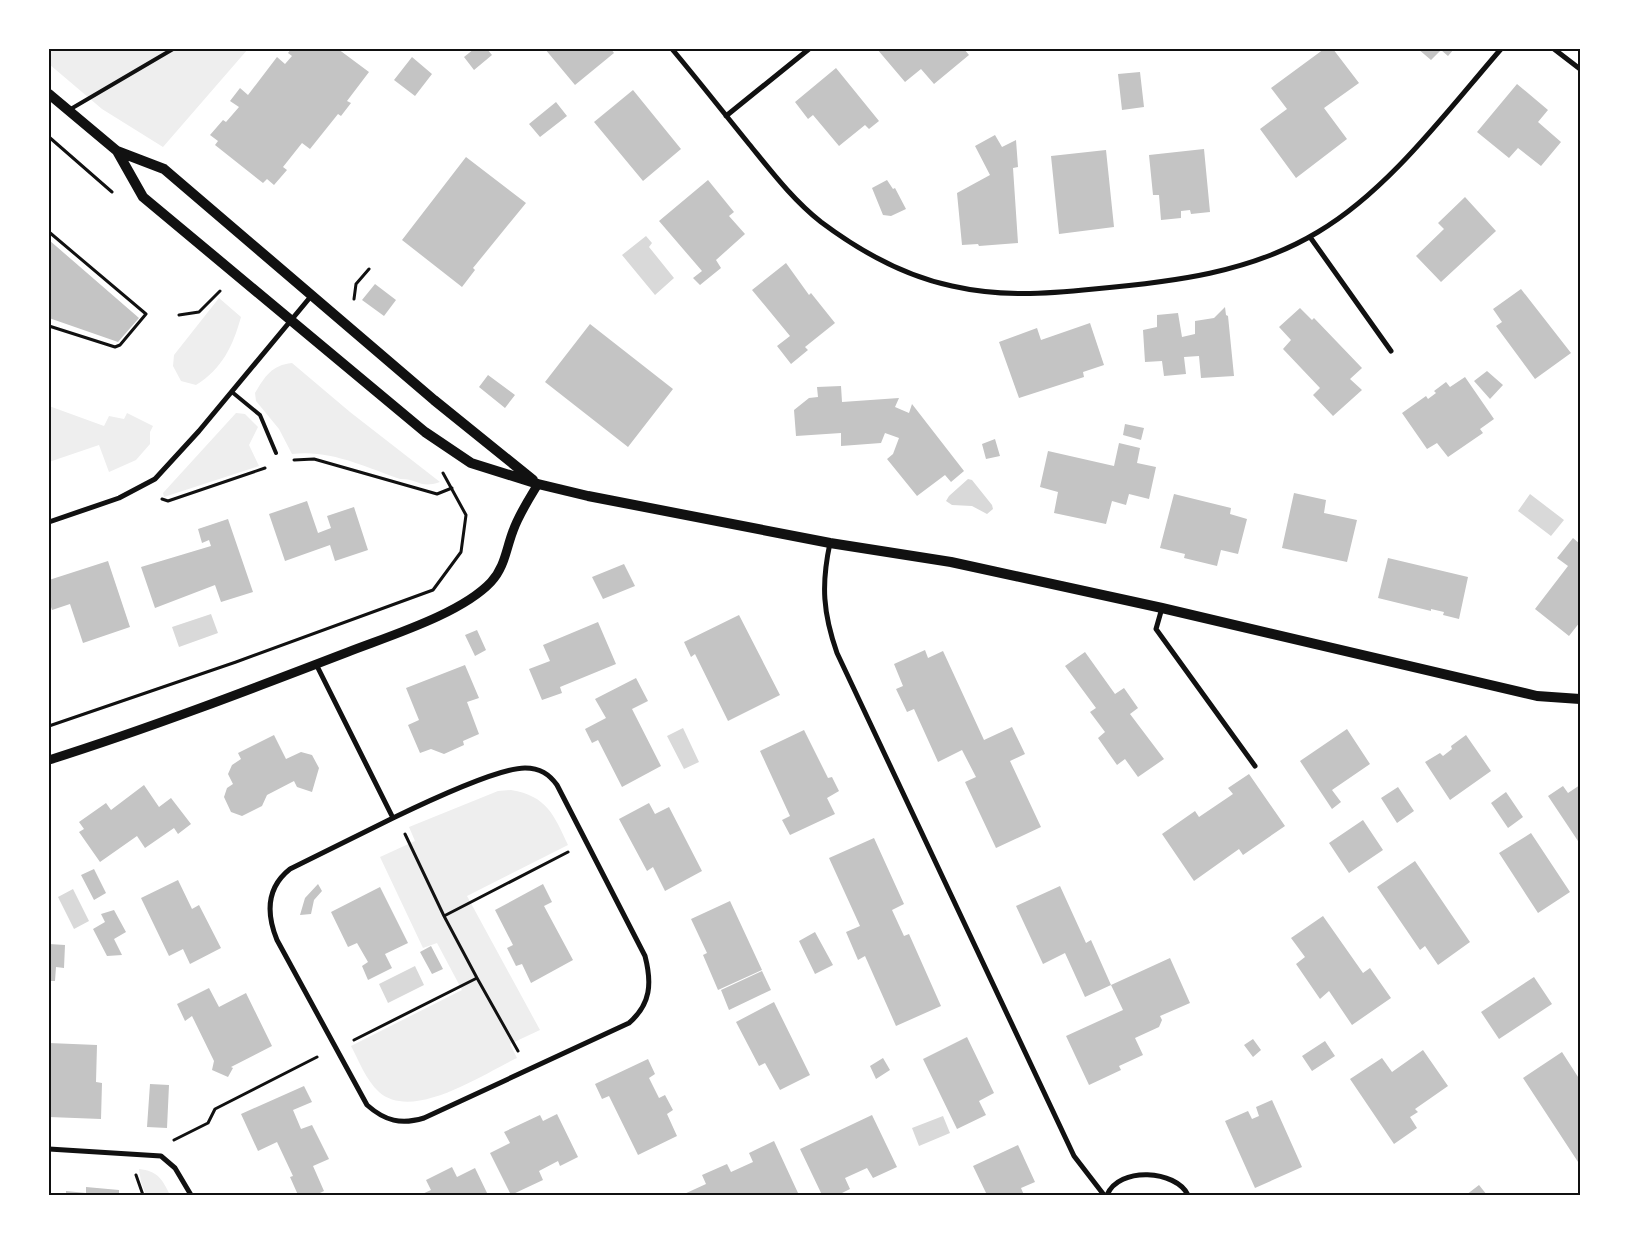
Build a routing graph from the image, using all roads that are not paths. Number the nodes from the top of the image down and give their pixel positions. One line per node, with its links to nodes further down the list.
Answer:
1 (173, 49): 8 (lane)
2 (672, 49): 9 (street)
3 (809, 49): 9 (street)
4 (1501, 49): 11 (street)
5 (1554, 49): 6 (street)
6 (1580, 69)
7 (49, 94): 8 (main road)
8 (69, 110): 10 (main road)
9 (726, 116): 11 (street)
10 (117, 151): 12 (main road); 13 (main road)
11 (1310, 236): 14 (street)
12 (312, 295): 13 (street); 17 (main road)
13 (292, 321): 15 (street); 17 (main road)
14 (1391, 351)
15 (232, 392): 16 (lane); 18 (street)
16 (276, 453)
17 (538, 484): 19 (main road); 21 (street)
18 (49, 522)
19 (830, 543): 20 (main road); 28 (street)
20 (1162, 608): 22 (main road); 24 (street)
21 (316, 664): 23 (street); 25 (street)
22 (1580, 699)
23 (49, 760)
24 (1255, 766)
25 (395, 817): 25 (street)
26 (49, 1149): 27 (street)
27 (190, 1195)
28 (1106, 1195): 29 (street)
29 (1188, 1195)

